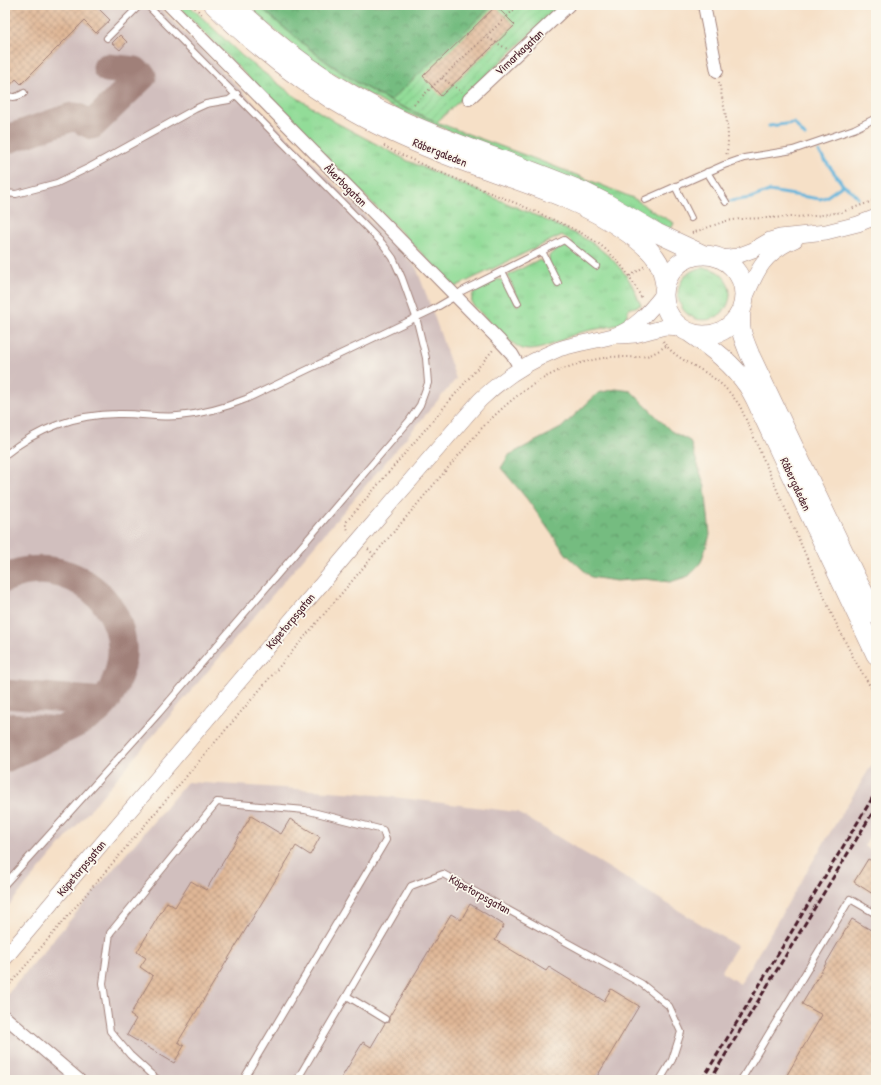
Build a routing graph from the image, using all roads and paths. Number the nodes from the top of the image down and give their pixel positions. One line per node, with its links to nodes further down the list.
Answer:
1 (140, 5): 12 (lane)
2 (147, 5): 18 (lane)
3 (169, 5): 42 (street, Åkerbogatan)
4 (214, 5): 41 (main road, Råbergaleden)
5 (234, 5): 34 (main road, Råbergaleden)
6 (506, 5): 10 (path)
7 (519, 5): 10 (path)
8 (569, 5): 13 (street, Vimarkagatan)
9 (704, 5): 14 (street)
10 (511, 12): 11 (path)
11 (485, 36): 13 (path); 15 (path)
12 (107, 38)
13 (516, 54): 19 (street, Vimarkagatan)
14 (717, 70): 22 (path)
15 (442, 78): 19 (path); 20 (path)
16 (24, 92): 17 (lane)
17 (5, 94)
18 (236, 94): 25 (lane); 45 (lane)
19 (469, 98)
20 (414, 104)
21 (876, 118): 22 (lane)
22 (724, 165): 23 (lane)
23 (707, 172): 24 (lane); 28 (lane)
24 (675, 186): 26 (lane); 30 (lane)
25 (5, 193)
26 (645, 200)
27 (876, 200): 32 (path)
28 (726, 202)
29 (876, 217): 31 (street)
30 (691, 218)
31 (809, 234): 35 (street); 44 (street)
32 (688, 235)
33 (542, 251): 37 (lane); 38 (lane); 40 (lane)
34 (702, 254): 35 (main road); 41 (main road)
35 (721, 258): 44 (main road)
36 (645, 265): 39 (path)
37 (596, 266)
38 (502, 271): 42 (lane); 43 (lane)
39 (630, 276)
40 (558, 283)
41 (665, 289): 46 (main road); 47 (street, Köpetorpsgatan)
42 (456, 296): 45 (lane); 48 (street, Åkerbogatan)
43 (518, 303)
44 (743, 306): 46 (main road); 53 (main road, Råbergaleden)
45 (416, 317): 50 (lane); 56 (lane)
46 (686, 330): 47 (street, Köpetorpsgatan); 54 (main road, Råbergaleden)
47 (613, 336): 49 (street, Köpetorpsgatan)
48 (500, 341): 49 (street, Åkerbogatan); 51 (path)
49 (520, 368): 51 (street, Köpetorpsgatan)
50 (5, 455)
51 (358, 541): 52 (path); 58 (street, Köpetorpsgatan)
52 (374, 555): 55 (path); 59 (path)
53 (876, 615)
54 (876, 655)
55 (876, 696)
56 (5, 884)
57 (876, 914): 68 (lane)
58 (5, 958)
59 (5, 990)
60 (347, 996): 62 (lane); 66 (lane, Köpetorpsgatan); 67 (lane, Köpetorpsgatan)
61 (5, 1017): 63 (street)
62 (385, 1019)
63 (79, 1080)
64 (159, 1080): 65 (lane)
65 (243, 1080)
66 (297, 1080)
67 (660, 1080)
68 (741, 1080)

